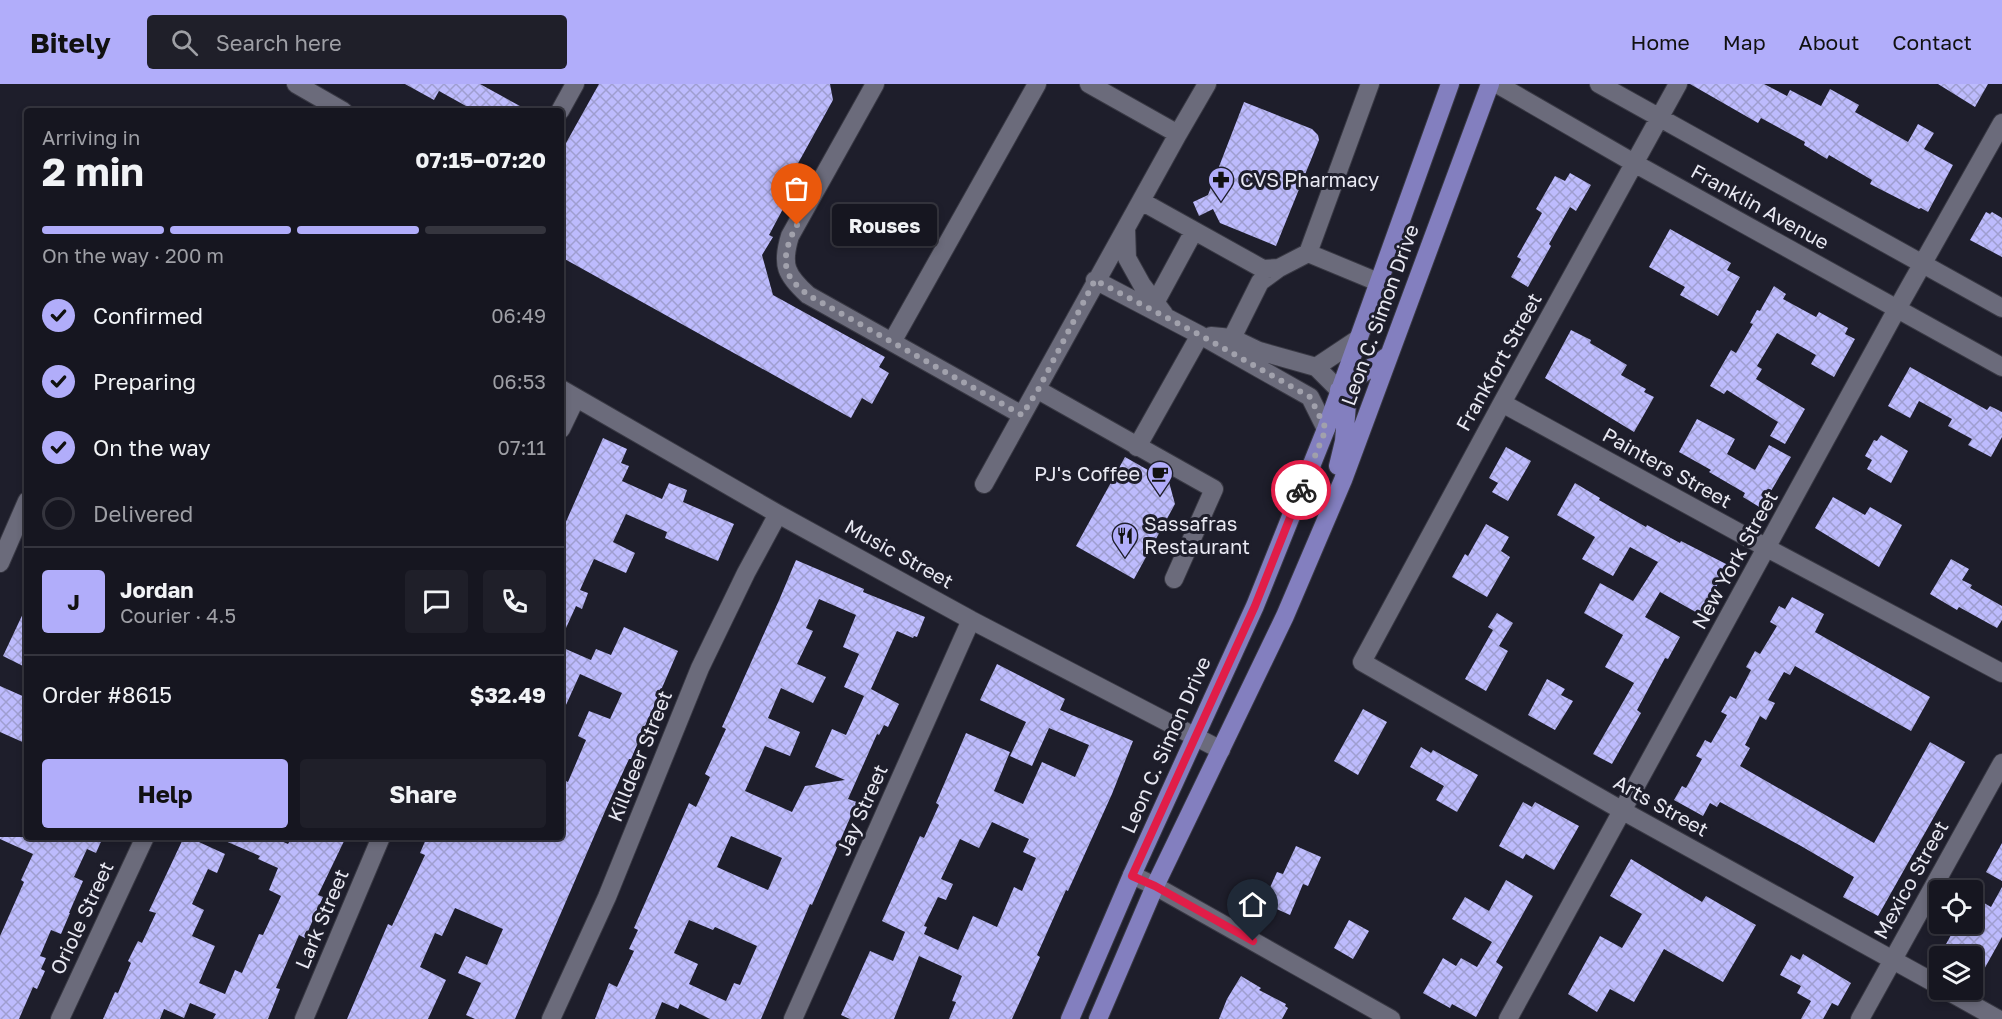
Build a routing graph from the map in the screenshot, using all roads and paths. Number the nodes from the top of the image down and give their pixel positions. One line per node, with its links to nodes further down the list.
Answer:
1 (296, 84): 13 (street)
2 (574, 84): 14 (street)
3 (875, 84): 34 (street)
4 (1037, 84): 34 (street)
5 (1089, 84): 17 (street)
6 (1208, 84): 17 (street)
7 (1370, 84): 22 (street)
8 (1450, 84): 26 (main road, Leon C. Simon Drive)
9 (1490, 84): 35 (main road, Leon C. Simon Drive)
10 (1497, 84): 18 (street, Franklin Avenue)
11 (1599, 84): 15 (street, Franklin Avenue)
12 (1678, 84): 15 (street, Frankfort Street)
13 (338, 108)
14 (562, 108)
15 (1659, 118): 18 (street, Frankfort Street); 23 (street, Franklin Avenue)
16 (2002, 123): 23 (street, New York Street)
17 (1178, 134): 19 (street)
18 (1634, 163): 29 (street, Franklin Avenue); 42 (street, Frankfort Street)
19 (1142, 201): 20 (street); 21 (street)
20 (1126, 228): 25 (street); 27 (street)
21 (1194, 231): 24 (street); 27 (street)
22 (1308, 253): 24 (street); 26 (street)
23 (1923, 264): 28 (street, Franklin Avenue); 29 (street, New York Street)
24 (1279, 268): 32 (street)
25 (1095, 280): 30 (street); 38 (street)
26 (1378, 282): 33 (main road, Leon C. Simon Drive)
27 (1155, 303): 30 (street)
28 (2002, 308)
29 (1898, 309): 36 (street, Franklin Avenue); 51 (street, New York Street)
30 (1166, 318): 31 (street)
31 (1200, 335): 32 (street); 41 (street); 46 (street)
32 (1232, 338): 37 (street)
33 (1358, 339): 37 (street); 39 (main road, Leon C. Simon Drive)
34 (892, 342): 44 (street)
35 (1389, 355): 39 (main road); 50 (main road, Leon C. Simon Drive)
36 (2002, 367)
37 (1316, 368): 39 (street)
38 (1038, 390): 44 (street); 46 (street)
39 (1339, 390): 41 (street); 45 (main road, Leon C. Simon Drive); 50 (main road)
40 (568, 394): 43 (street); 49 (street, Music Street)
41 (1310, 397): 45 (street)
42 (1502, 404): 51 (street, Painters Street); 57 (street, Frankfort Street)
43 (564, 414)
44 (1022, 415): 47 (street)
45 (1326, 429): 54 (main road, Leon C. Simon Drive)
46 (1137, 447): 53 (street)
47 (984, 484)
48 (24, 508): 52 (street)
49 (778, 514): 56 (street, Music Street); 72 (street, Killdeer Street)
50 (1328, 514): 55 (main road, Leon C. Simon Drive)
51 (1767, 548): 58 (street, Painters Street); 62 (street, New York Street)
52 (0, 563)
53 (1174, 579)
54 (1255, 606): 55 (main road); 59 (main road, Leon C. Simon Drive)
55 (1285, 616): 60 (main road, Leon C. Simon Drive)
56 (971, 620): 59 (street, Music Street); 73 (street, Jay Street)
57 (1362, 663): 62 (street, Arts Street)
58 (2002, 673)
59 (1195, 736): 60 (street, Music Street); 65 (main road, Leon C. Simon Drive)
60 (1221, 750): 66 (main road, Leon C. Simon Drive)
61 (2002, 763): 67 (street, Mexico Street)
62 (1623, 811): 67 (street, Arts Street); 77 (street, New York Street)
63 (145, 840): 70 (street, Oriole Street)
64 (380, 840): 71 (street, Lark Street)
65 (1132, 876): 66 (street); 74 (main road, Leon C. Simon Drive)
66 (1155, 886): 75 (main road, Leon C. Simon Drive); 76 (street)
67 (1893, 960): 68 (street, Arts Street); 78 (street, Mexico Street)
68 (1929, 980)
69 (1964, 1000): 79 (street)
70 (60, 1019)
71 (304, 1019)
72 (551, 1019)
73 (793, 1019)
74 (1070, 1019)
75 (1098, 1019)
76 (1391, 1019)
77 (1508, 1019)
78 (1860, 1019)
79 (1998, 1019)

